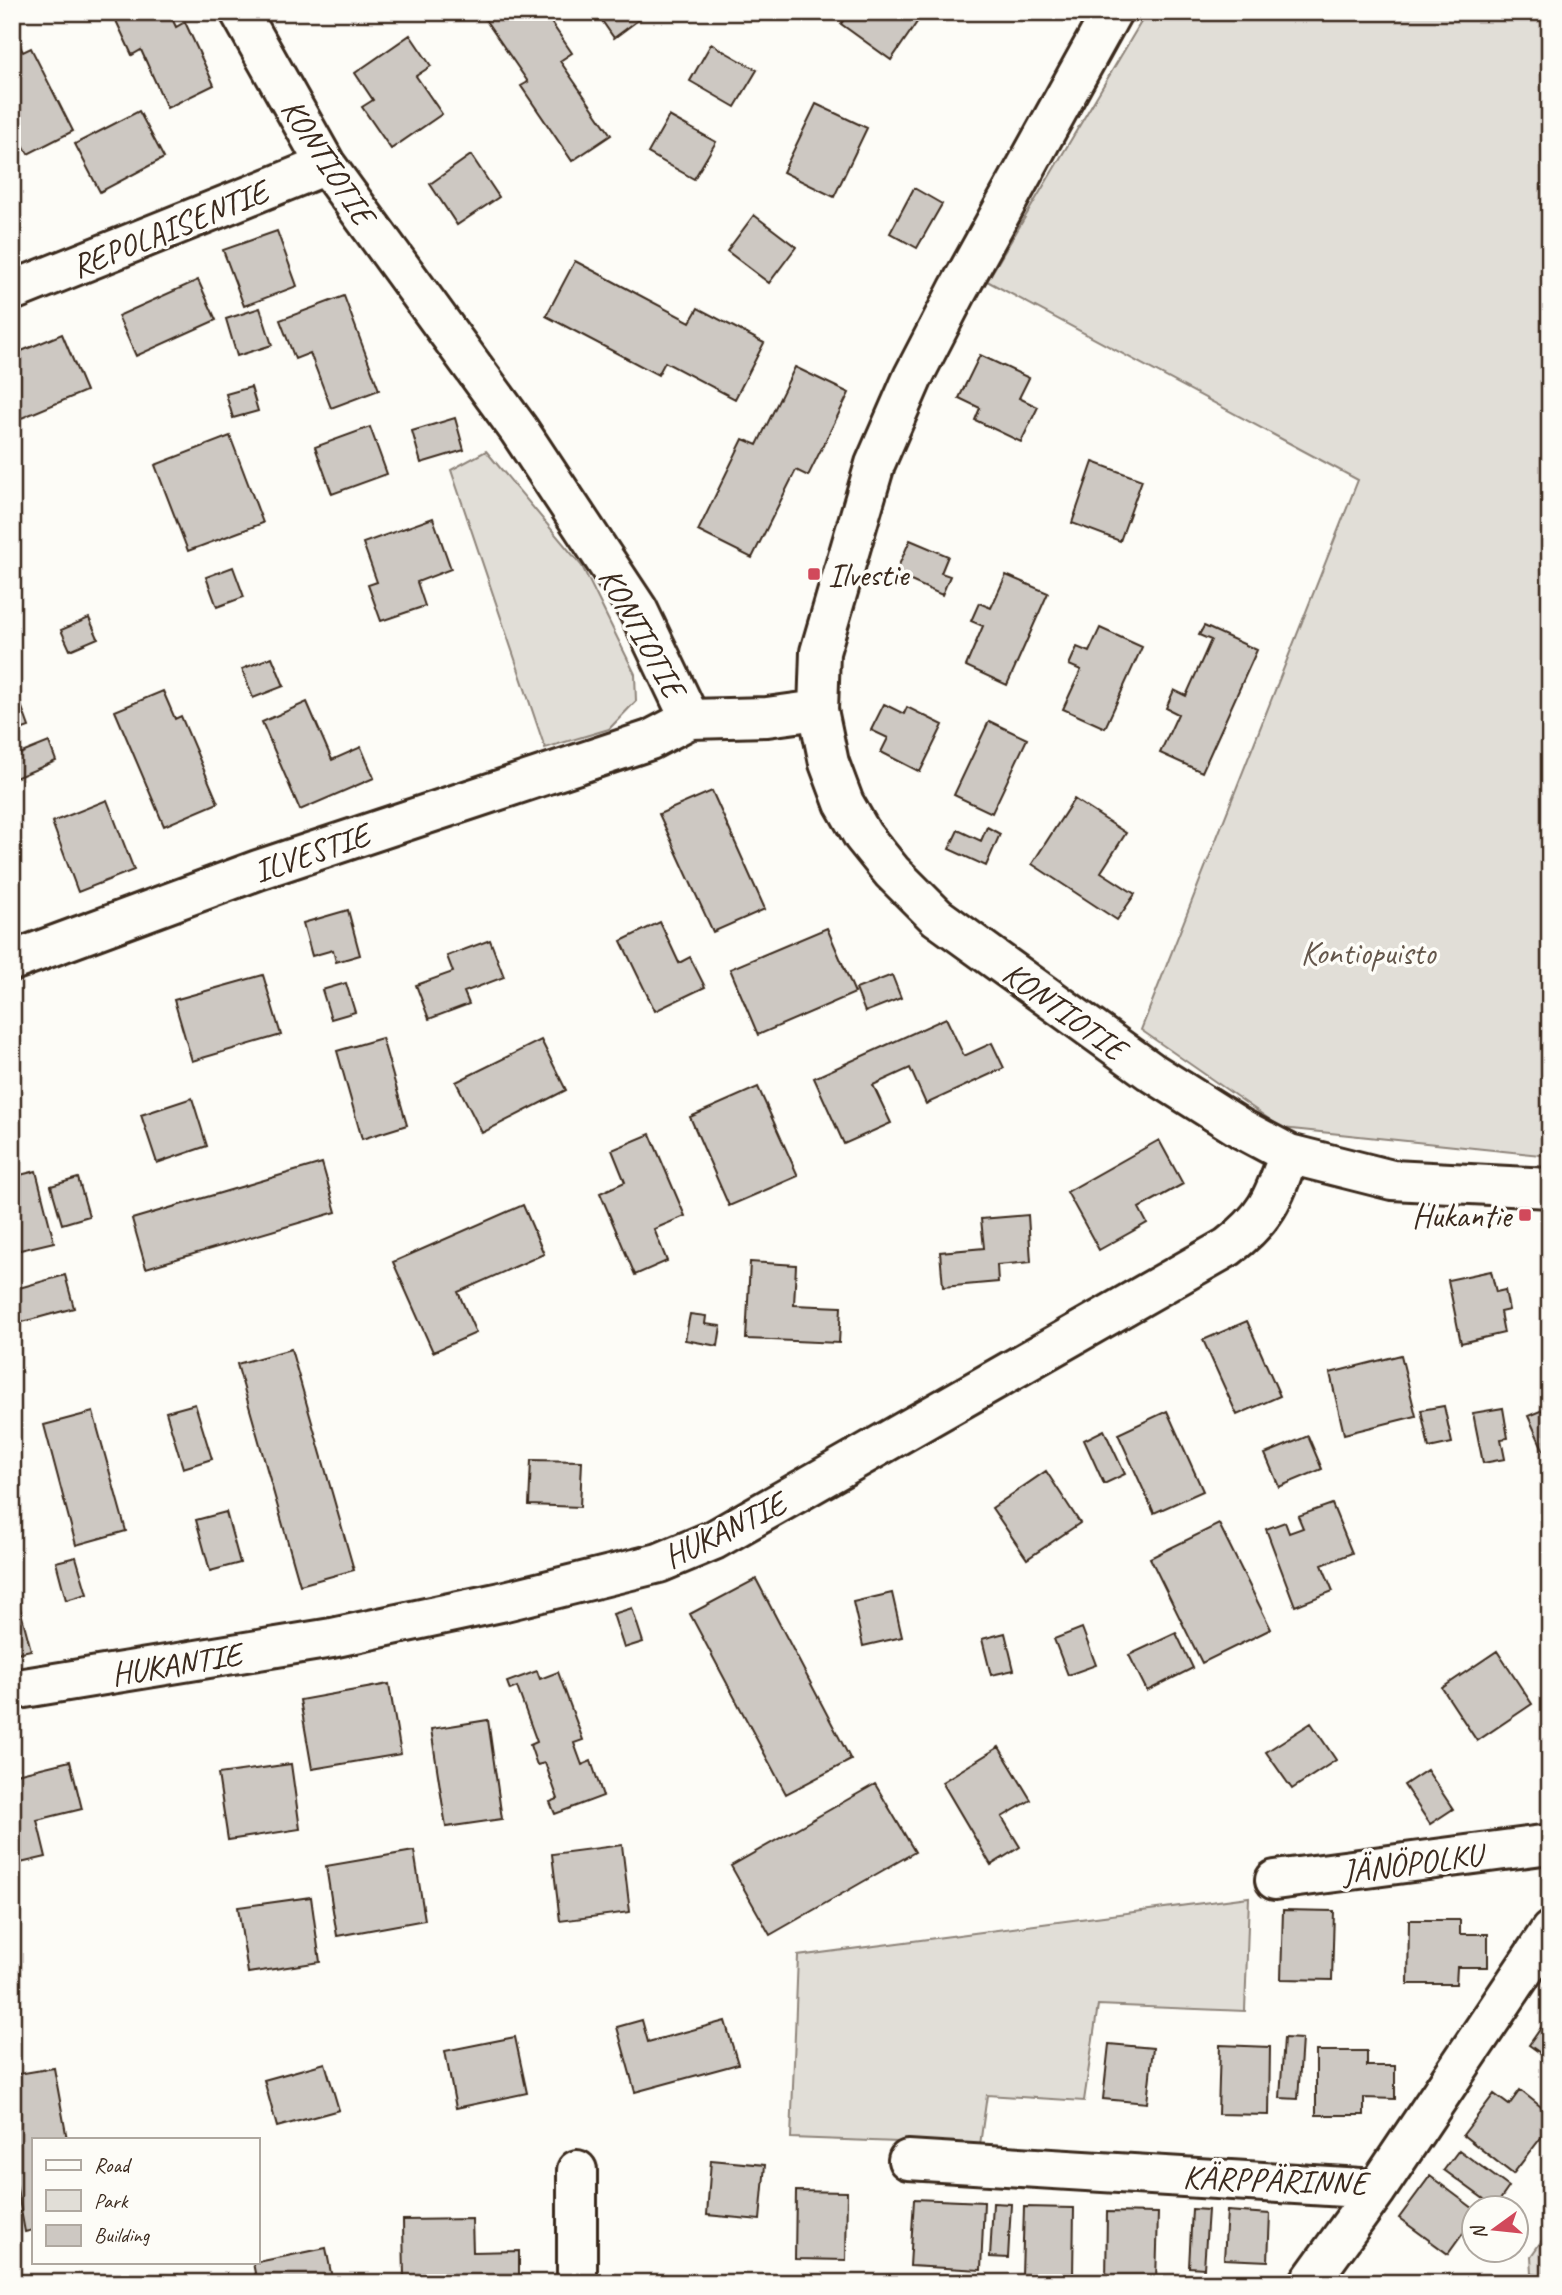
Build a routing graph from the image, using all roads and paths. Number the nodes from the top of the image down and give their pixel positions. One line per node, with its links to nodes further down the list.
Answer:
1 (240, 12): 3 (street, KONTIOTIE)
2 (1112, 12): 5 (street)
3 (326, 164): 4 (street, REPOLAISENTIE); 6 (street, KONTIOTIE)
4 (12, 291)
5 (818, 710): 6 (street, KONTIOTIE); 8 (street, KONTIOTIE)
6 (690, 719): 7 (street, ILVESTIE)
7 (12, 961)
8 (1289, 1154): 9 (street, KONTIOTIE); 10 (street, HUKANTIE)
9 (1550, 1188)
10 (12, 1690)
11 (1550, 1844): 12 (street, JÄNÖPOLKU)
12 (1275, 1880)
13 (1550, 1931): 16 (street, KÄRPPÄRINNE)
14 (908, 2160): 16 (street, KÄRPPÄRINNE)
15 (577, 2170): 17 (street)
16 (1377, 2189): 18 (street)
17 (577, 2283)
18 (1309, 2283)

